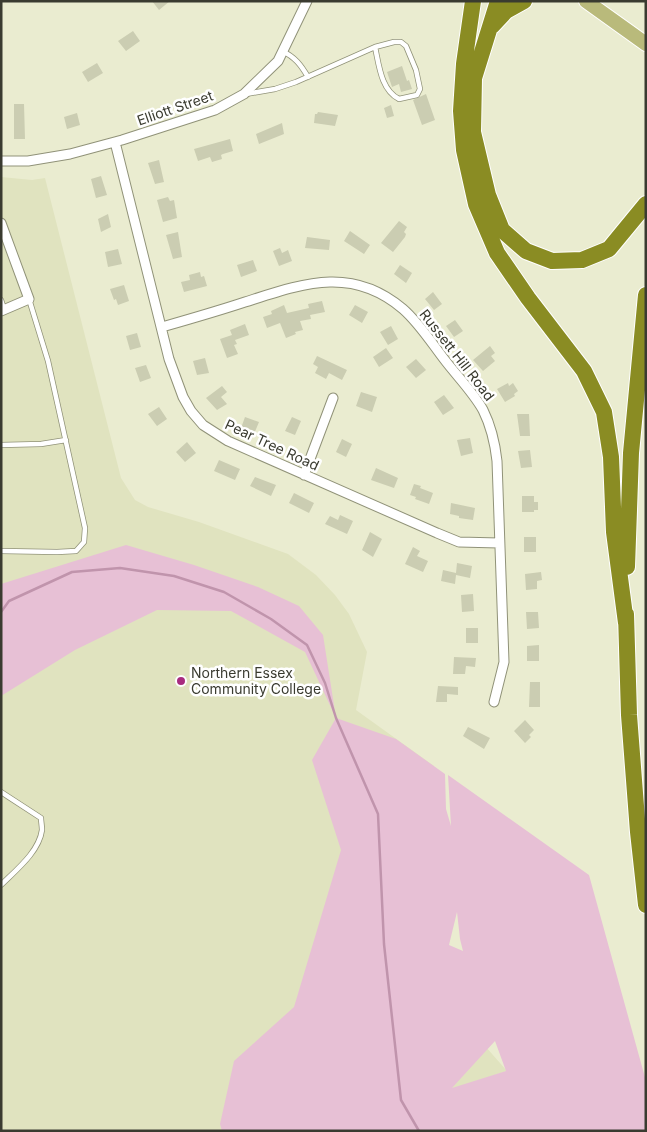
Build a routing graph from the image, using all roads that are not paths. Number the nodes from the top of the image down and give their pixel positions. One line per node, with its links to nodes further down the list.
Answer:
1 (307, 1): 9 (street, Elliott Street)
2 (498, 1): 6 (highway)
3 (524, 1): 6 (highway)
4 (474, 3): 27 (highway)
5 (592, 3): 7 (main road)
6 (489, 29): 14 (highway)
7 (646, 44)
8 (375, 47): 8 (lane); 10 (lane)
9 (282, 51): 10 (lane); 11 (street, Elliott Street)
10 (308, 77): 11 (lane)
11 (244, 94): 12 (street, Elliott Street)
12 (115, 142): 13 (street, Elliott Street); 20 (street, Pear Tree Road)
13 (1, 161)
14 (646, 204)
15 (1, 223): 18 (street)
16 (646, 295): 27 (highway)
17 (1, 300): 19 (lane)
18 (29, 300): 19 (street); 22 (lane)
19 (3, 311)
20 (162, 327): 24 (street, Pear Tree Road); 25 (street, Russett Hill Road)
21 (333, 398): 24 (street)
22 (66, 440): 23 (lane); 26 (lane)
23 (1, 445)
24 (304, 476): 25 (street, Pear Tree Road)
25 (499, 543): 28 (street, Russett Hill Road)
26 (1, 551)
27 (626, 624): 31 (highway)
28 (494, 702)
29 (1, 792): 30 (lane)
30 (1, 885)
31 (646, 905)

